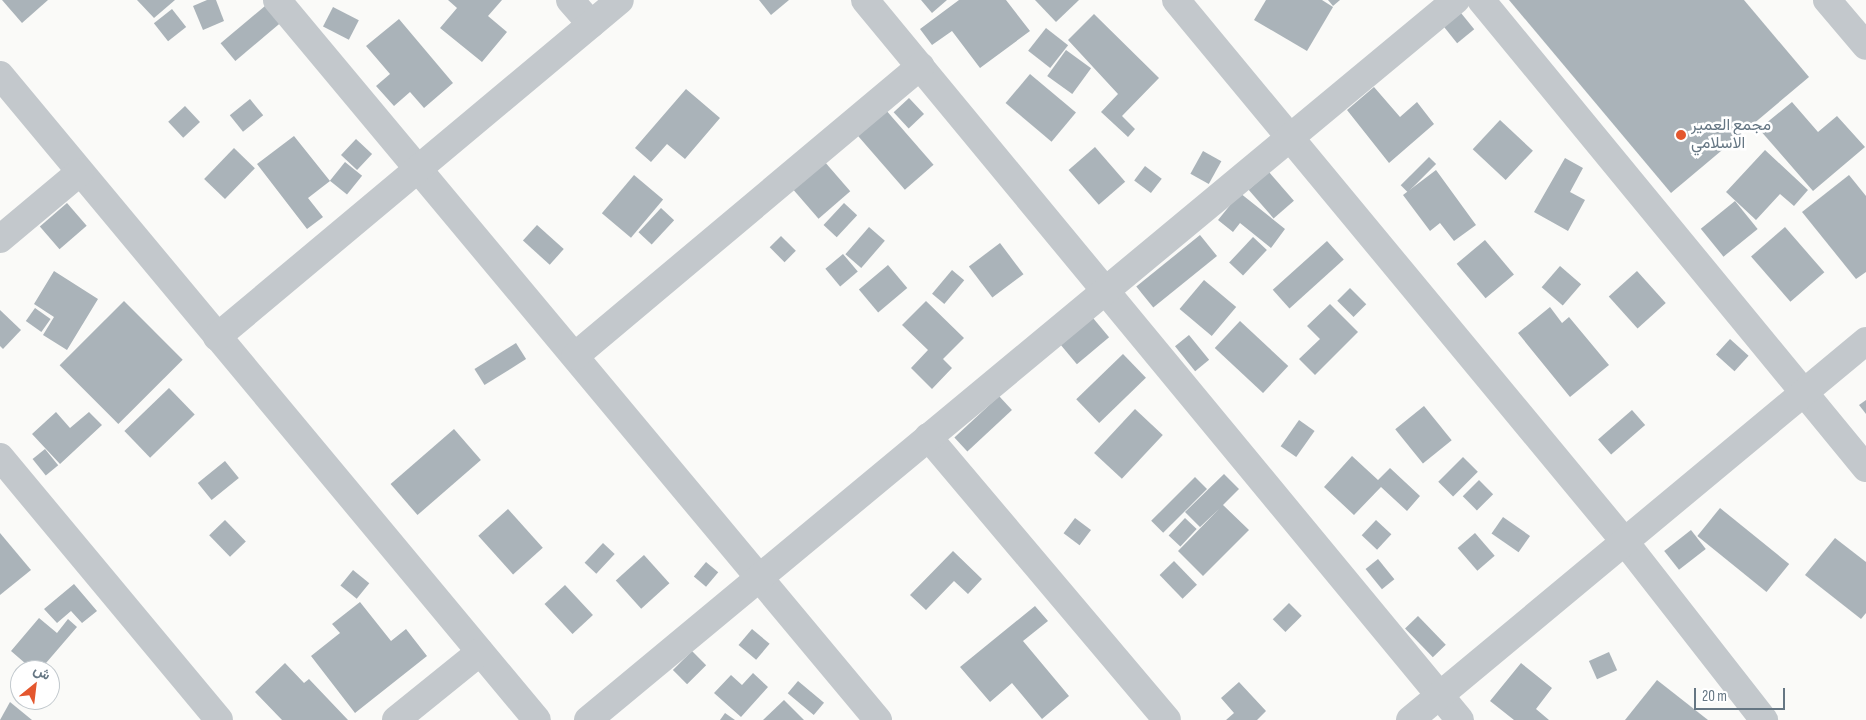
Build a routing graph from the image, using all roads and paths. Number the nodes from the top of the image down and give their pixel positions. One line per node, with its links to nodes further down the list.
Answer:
1 (277, 0): 14 (street)
2 (570, 0): 9 (street)
3 (620, 0): 9 (street)
4 (865, 0): 11 (street)
5 (1176, 0): 13 (street)
6 (1456, 0): 13 (street)
7 (1480, 0): 21 (street)
8 (1828, 0): 10 (street)
9 (591, 24): 14 (street)
10 (1866, 46)
11 (920, 66): 17 (street); 20 (street)
12 (0, 75): 15 (street)
13 (1290, 137): 17 (street); 25 (street)
14 (418, 169): 18 (street); 20 (street)
15 (80, 172): 16 (street); 18 (street)
16 (0, 238)
17 (1106, 290): 22 (street); 28 (street)
18 (217, 337): 27 (street)
19 (1866, 341): 21 (street)
20 (575, 356): 26 (street)
21 (1807, 391): 24 (street); 25 (street)
22 (928, 437): 26 (street); 34 (street)
23 (0, 457): 29 (street)
24 (1866, 468)
25 (1625, 542): 28 (street); 37 (street)
26 (759, 578): 32 (street); 33 (street)
27 (480, 652): 30 (street); 31 (street)
28 (1441, 694): 35 (street); 36 (street)
29 (219, 720)
30 (396, 720)
31 (537, 720)
32 (588, 720)
33 (878, 720)
34 (1167, 720)
35 (1410, 720)
36 (1460, 720)
37 (1764, 720)

